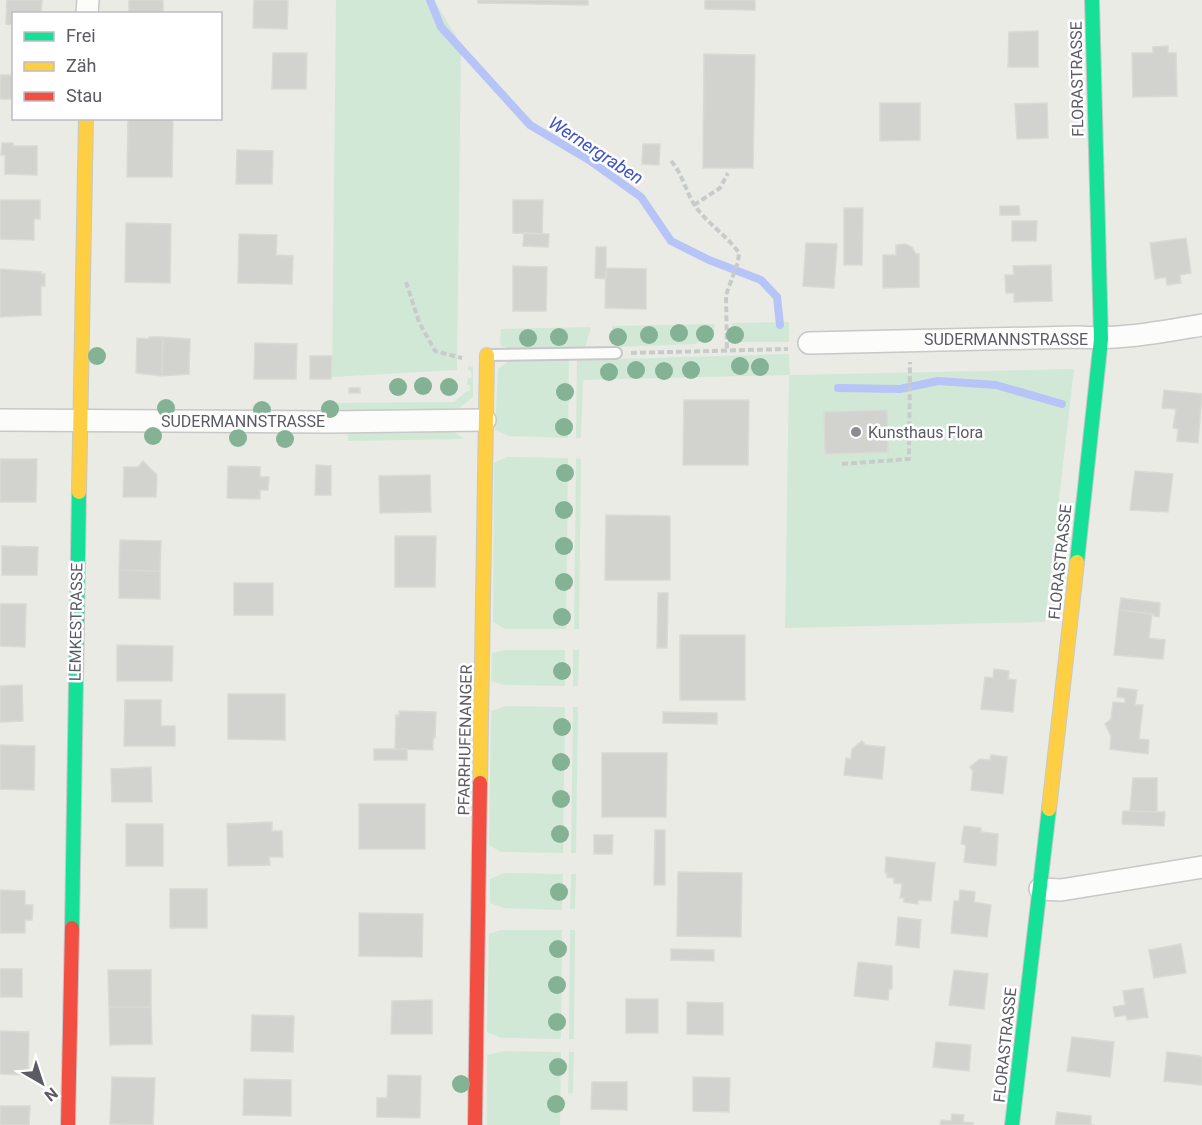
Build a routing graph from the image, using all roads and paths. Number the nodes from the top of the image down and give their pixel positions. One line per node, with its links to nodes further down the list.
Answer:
1 (1092, 0): 8 (street, FLORASTRASSE)
2 (86, 120): 16 (street, LEMKESTRASSE)
3 (670, 161): 5 (path)
4 (728, 173): 5 (path)
5 (694, 204): 10 (path)
6 (406, 282): 12 (path)
7 (1202, 325): 8 (street, SUDERMANNSTRASSE)
8 (1101, 339): 9 (street, SUDERMANNSTRASSE); 19 (street, FLORASTRASSE)
9 (809, 343): 10 (path)
10 (727, 351): 11 (path)
11 (616, 353): 12 (lane)
12 (487, 358): 15 (street, PFARRHUFENANGER)
13 (910, 364): 17 (path)
14 (0, 420): 16 (street, SUDERMANNSTRASSE)
15 (485, 420): 16 (street, SUDERMANNSTRASSE); 21 (street, PFARRHUFENANGER)
16 (80, 421): 20 (street, LEMKESTRASSE)
17 (842, 464)
18 (1202, 867): 19 (street)
19 (1040, 889): 22 (street, FLORASTRASSE)
20 (68, 1125)
21 (476, 1125)
22 (1012, 1125)

